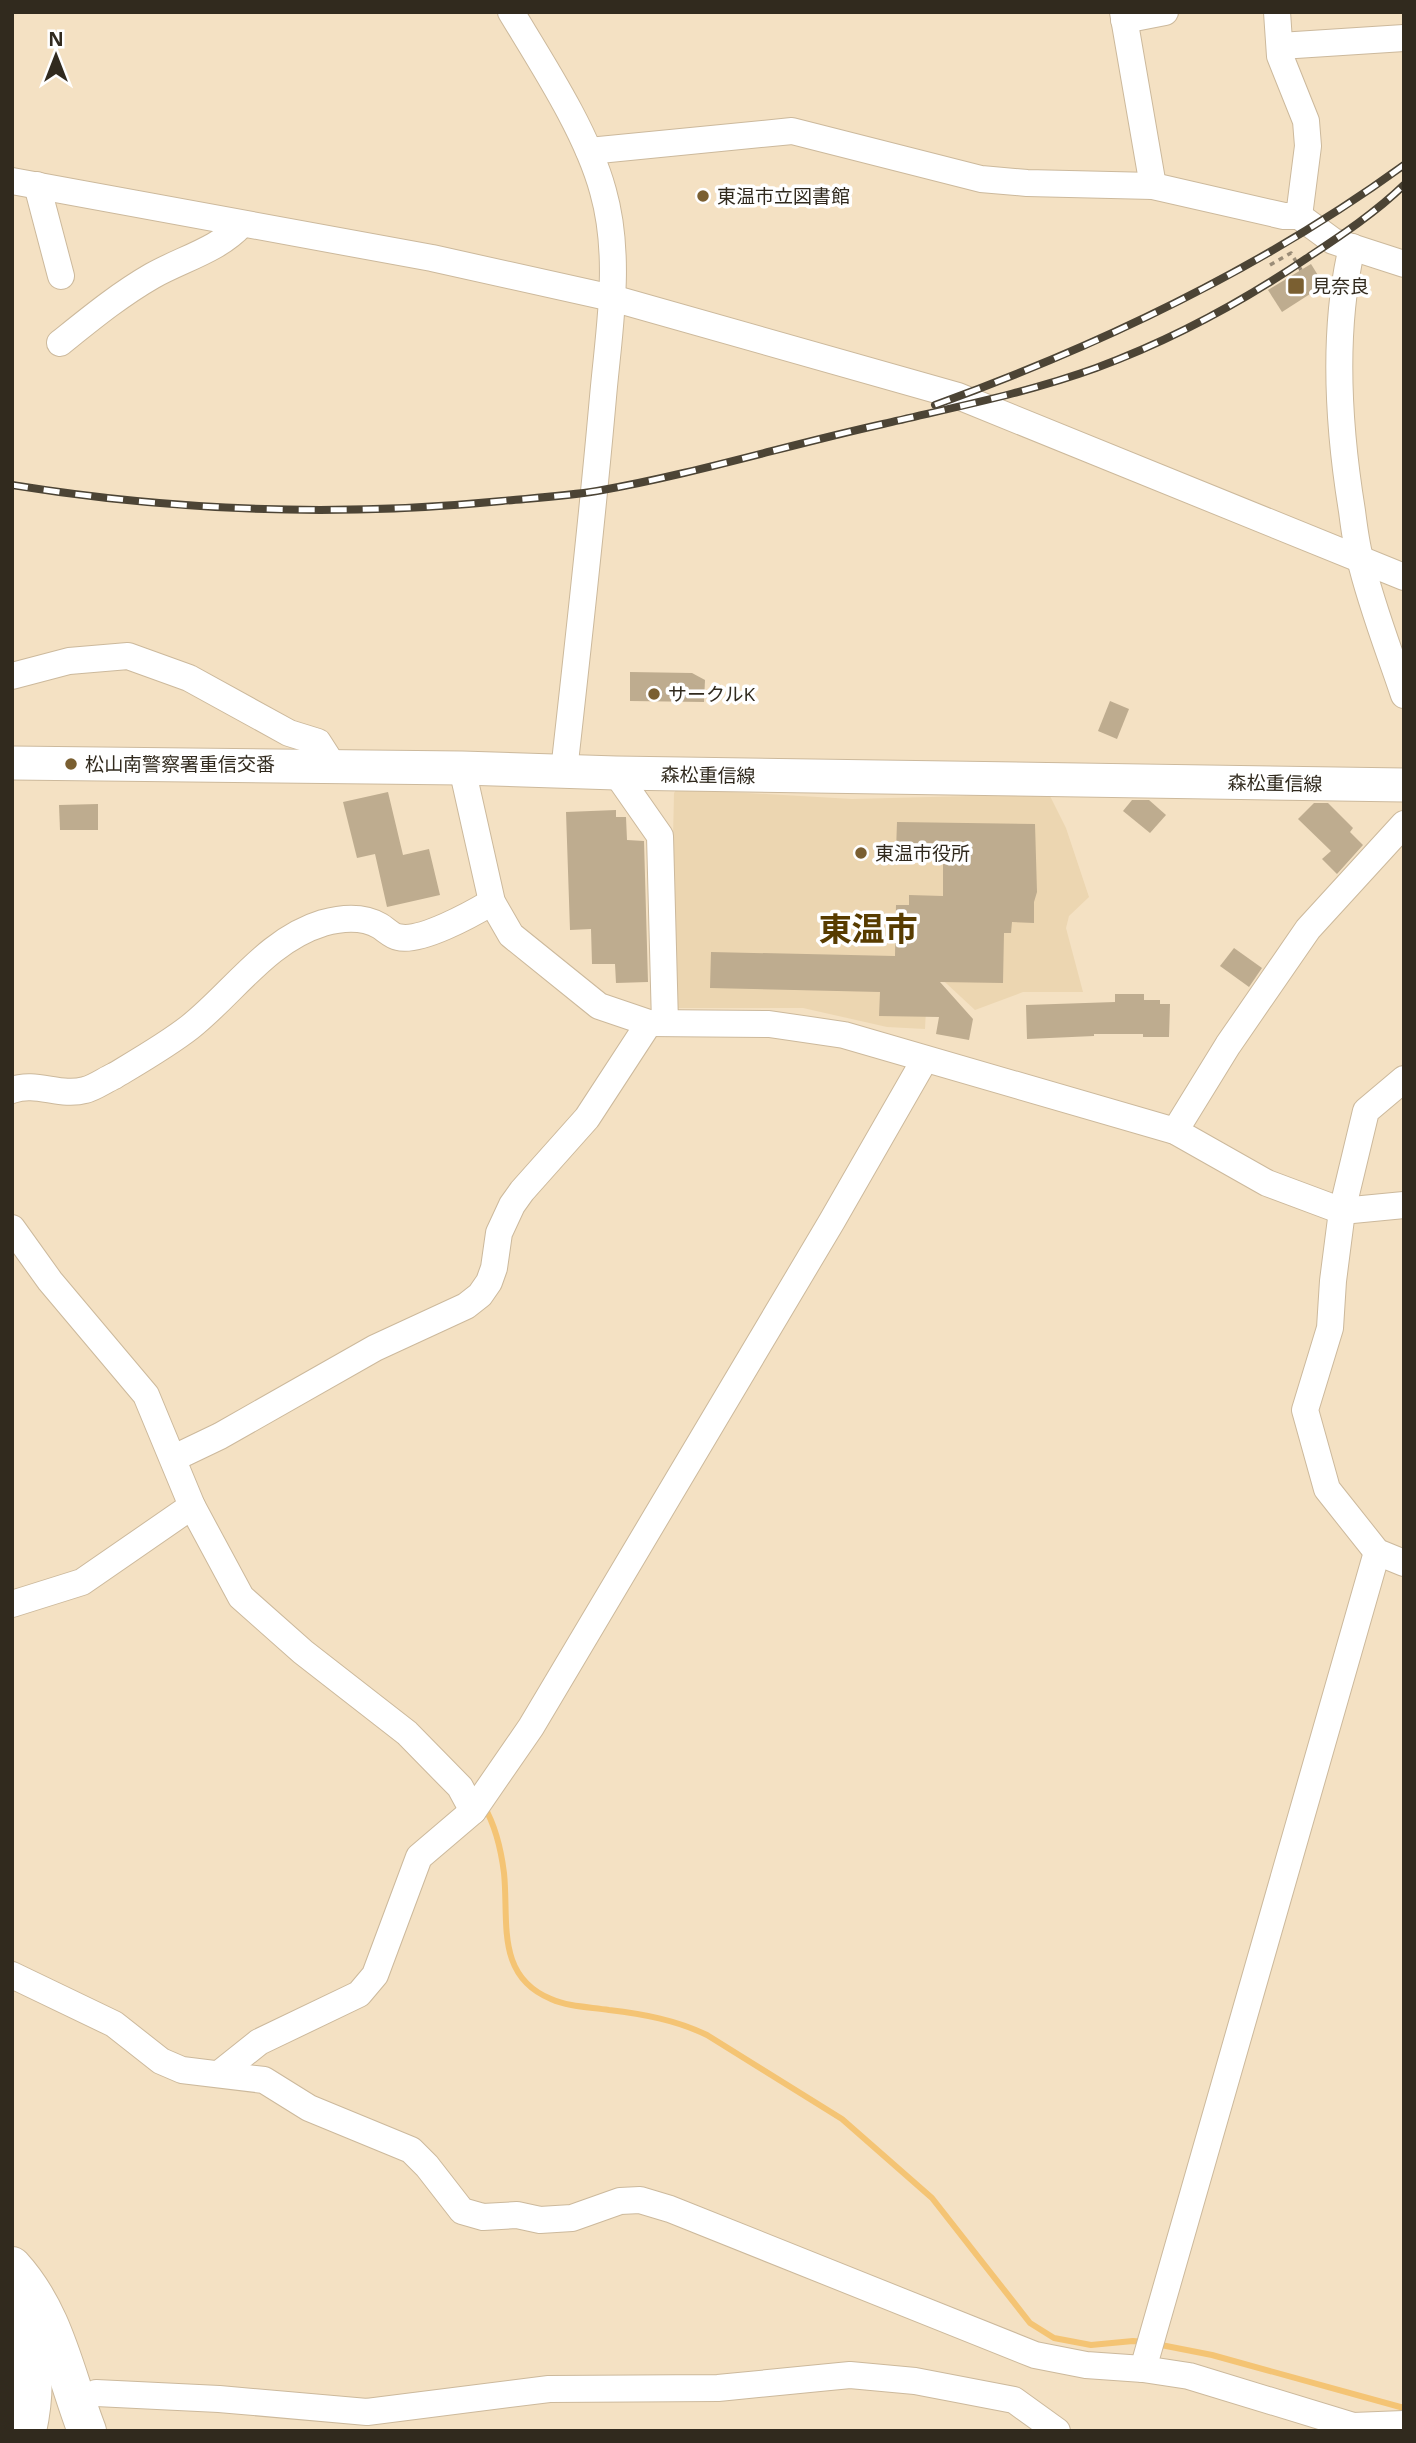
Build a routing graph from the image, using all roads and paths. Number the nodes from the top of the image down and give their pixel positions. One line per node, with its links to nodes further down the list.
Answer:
1 (511, 12): 7 (street)
2 (1165, 12): 4 (street)
3 (1277, 12): 6 (street)
4 (1124, 16): 9 (street)
5 (1404, 38): 6 (street)
6 (1280, 46): 10 (street)
7 (589, 151): 9 (street); 17 (street)
8 (24, 183): 11 (street); 16 (street)
9 (1153, 186): 10 (street)
10 (1299, 216): 12 (street)
11 (241, 225): 17 (street); 18 (street)
12 (1352, 247): 13 (street); 19 (street)
13 (1404, 264)
14 (1270, 265): 15 (path)
15 (1301, 270)
16 (61, 276)
17 (612, 298): 19 (street); 26 (street)
18 (61, 343)
19 (1360, 558): 20 (street); 22 (street)
20 (1404, 577)
21 (12, 676): 24 (street)
22 (1404, 695)
23 (12, 763): 24 (main road, 森松重信線)
24 (334, 767): 25 (main road, 森松重信線)
25 (462, 768): 26 (main road, 森松重信線); 30 (street)
26 (564, 771): 27 (main road, 森松重信線)
27 (616, 773): 28 (main road, 森松重信線); 31 (street)
28 (1404, 785)
29 (1404, 824): 35 (street)
30 (492, 902): 31 (street); 34 (street)
31 (657, 1023): 32 (street); 39 (street)
32 (925, 1059): 35 (street); 44 (street)
33 (1404, 1079): 37 (street)
34 (12, 1090)
35 (1175, 1131): 37 (street)
36 (1404, 1205): 37 (street)
37 (1342, 1211): 41 (street)
38 (12, 1228): 39 (street)
39 (174, 1458): 40 (street)
40 (192, 1506): 43 (street); 44 (street)
41 (1377, 1552): 42 (street); 49 (street)
42 (1404, 1563)
43 (12, 1604)
44 (473, 1811): 46 (street)
45 (12, 1975): 46 (street)
46 (219, 2074): 49 (street)
47 (12, 2266): 54 (highway)
48 (12, 2309): 53 (highway)
49 (1149, 2348): 52 (street)
50 (96, 2393): 55 (street)
51 (1404, 2424): 52 (street)
52 (1344, 2428)
53 (27, 2431)
54 (87, 2431)
55 (1057, 2431)

